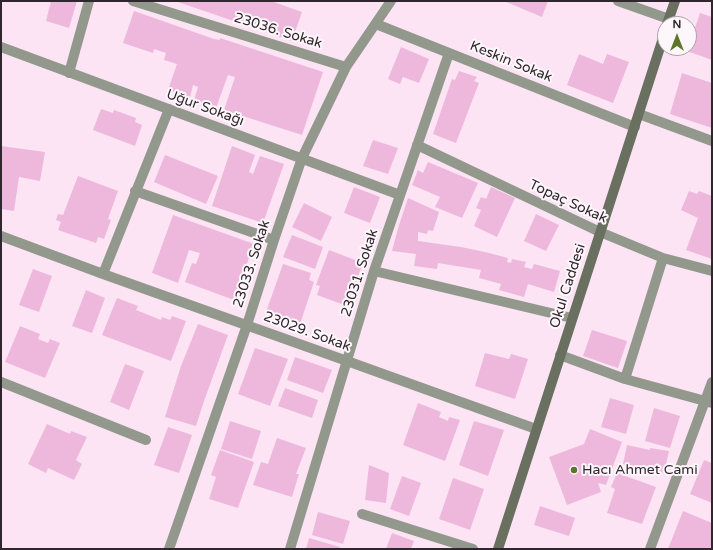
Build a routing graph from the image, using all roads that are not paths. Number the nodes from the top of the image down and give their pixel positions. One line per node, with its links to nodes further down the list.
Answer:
1 (89, 1): 13 (street)
2 (133, 1): 12 (street, 23036. Sokak)
3 (391, 1): 8 (street, 23033. Sokak)
4 (618, 1): 7 (street)
5 (675, 1): 6 (main road)
6 (670, 16)
7 (657, 17)
8 (376, 24): 10 (street, Keskin Sokak); 12 (street, 23033. Sokak)
9 (1, 48): 13 (street, Uğur Sokağı)
10 (449, 53): 16 (street, Keskin Sokak); 18 (street, 23031. Sokak)
11 (657, 56): 15 (main road, Okul Caddesi)
12 (346, 67): 19 (street, 23033. Sokak)
13 (69, 73): 14 (street, Uğur Sokağı)
14 (169, 109): 19 (street, Uğur Sokağı); 20 (street)
15 (639, 114): 16 (main road, Okul Caddesi); 17 (street)
16 (635, 127): 22 (main road, Okul Caddesi)
17 (712, 141)
18 (417, 145): 21 (street, 23031. Sokak); 22 (street, Topaç Sokak)
19 (302, 158): 21 (street, Uğur Sokağı); 24 (street, 23033. Sokak)
20 (135, 191): 24 (street); 28 (street)
21 (400, 195): 26 (street, 23031. Sokak)
22 (600, 232): 25 (street, Topaç Sokak); 29 (main road, Okul Caddesi)
23 (1, 236): 28 (street, 23029. Sokak)
24 (274, 240): 30 (street, 23033. Sokak)
25 (663, 258): 27 (street, Topaç Sokak); 33 (street)
26 (374, 271): 29 (street); 32 (street, 23031. Sokak)
27 (712, 271)
28 (103, 274): 30 (street, 23029. Sokak)
29 (572, 318): 31 (main road, Okul Caddesi)
30 (247, 325): 32 (street, 23029. Sokak); 40 (street, 23033. Sokak)
31 (560, 355): 33 (street); 37 (main road, Okul Caddesi)
32 (347, 361): 37 (street, 23029. Sokak); 41 (street, 23031. Sokak)
33 (625, 378): 36 (street)
34 (1, 382): 38 (street)
35 (712, 382): 36 (street)
36 (708, 402): 44 (street)
37 (536, 429): 43 (main road, Okul Caddesi)
38 (146, 440)
39 (362, 514): 42 (street)
40 (169, 549)
41 (290, 549)
42 (473, 549)
43 (498, 549)
44 (650, 549)

